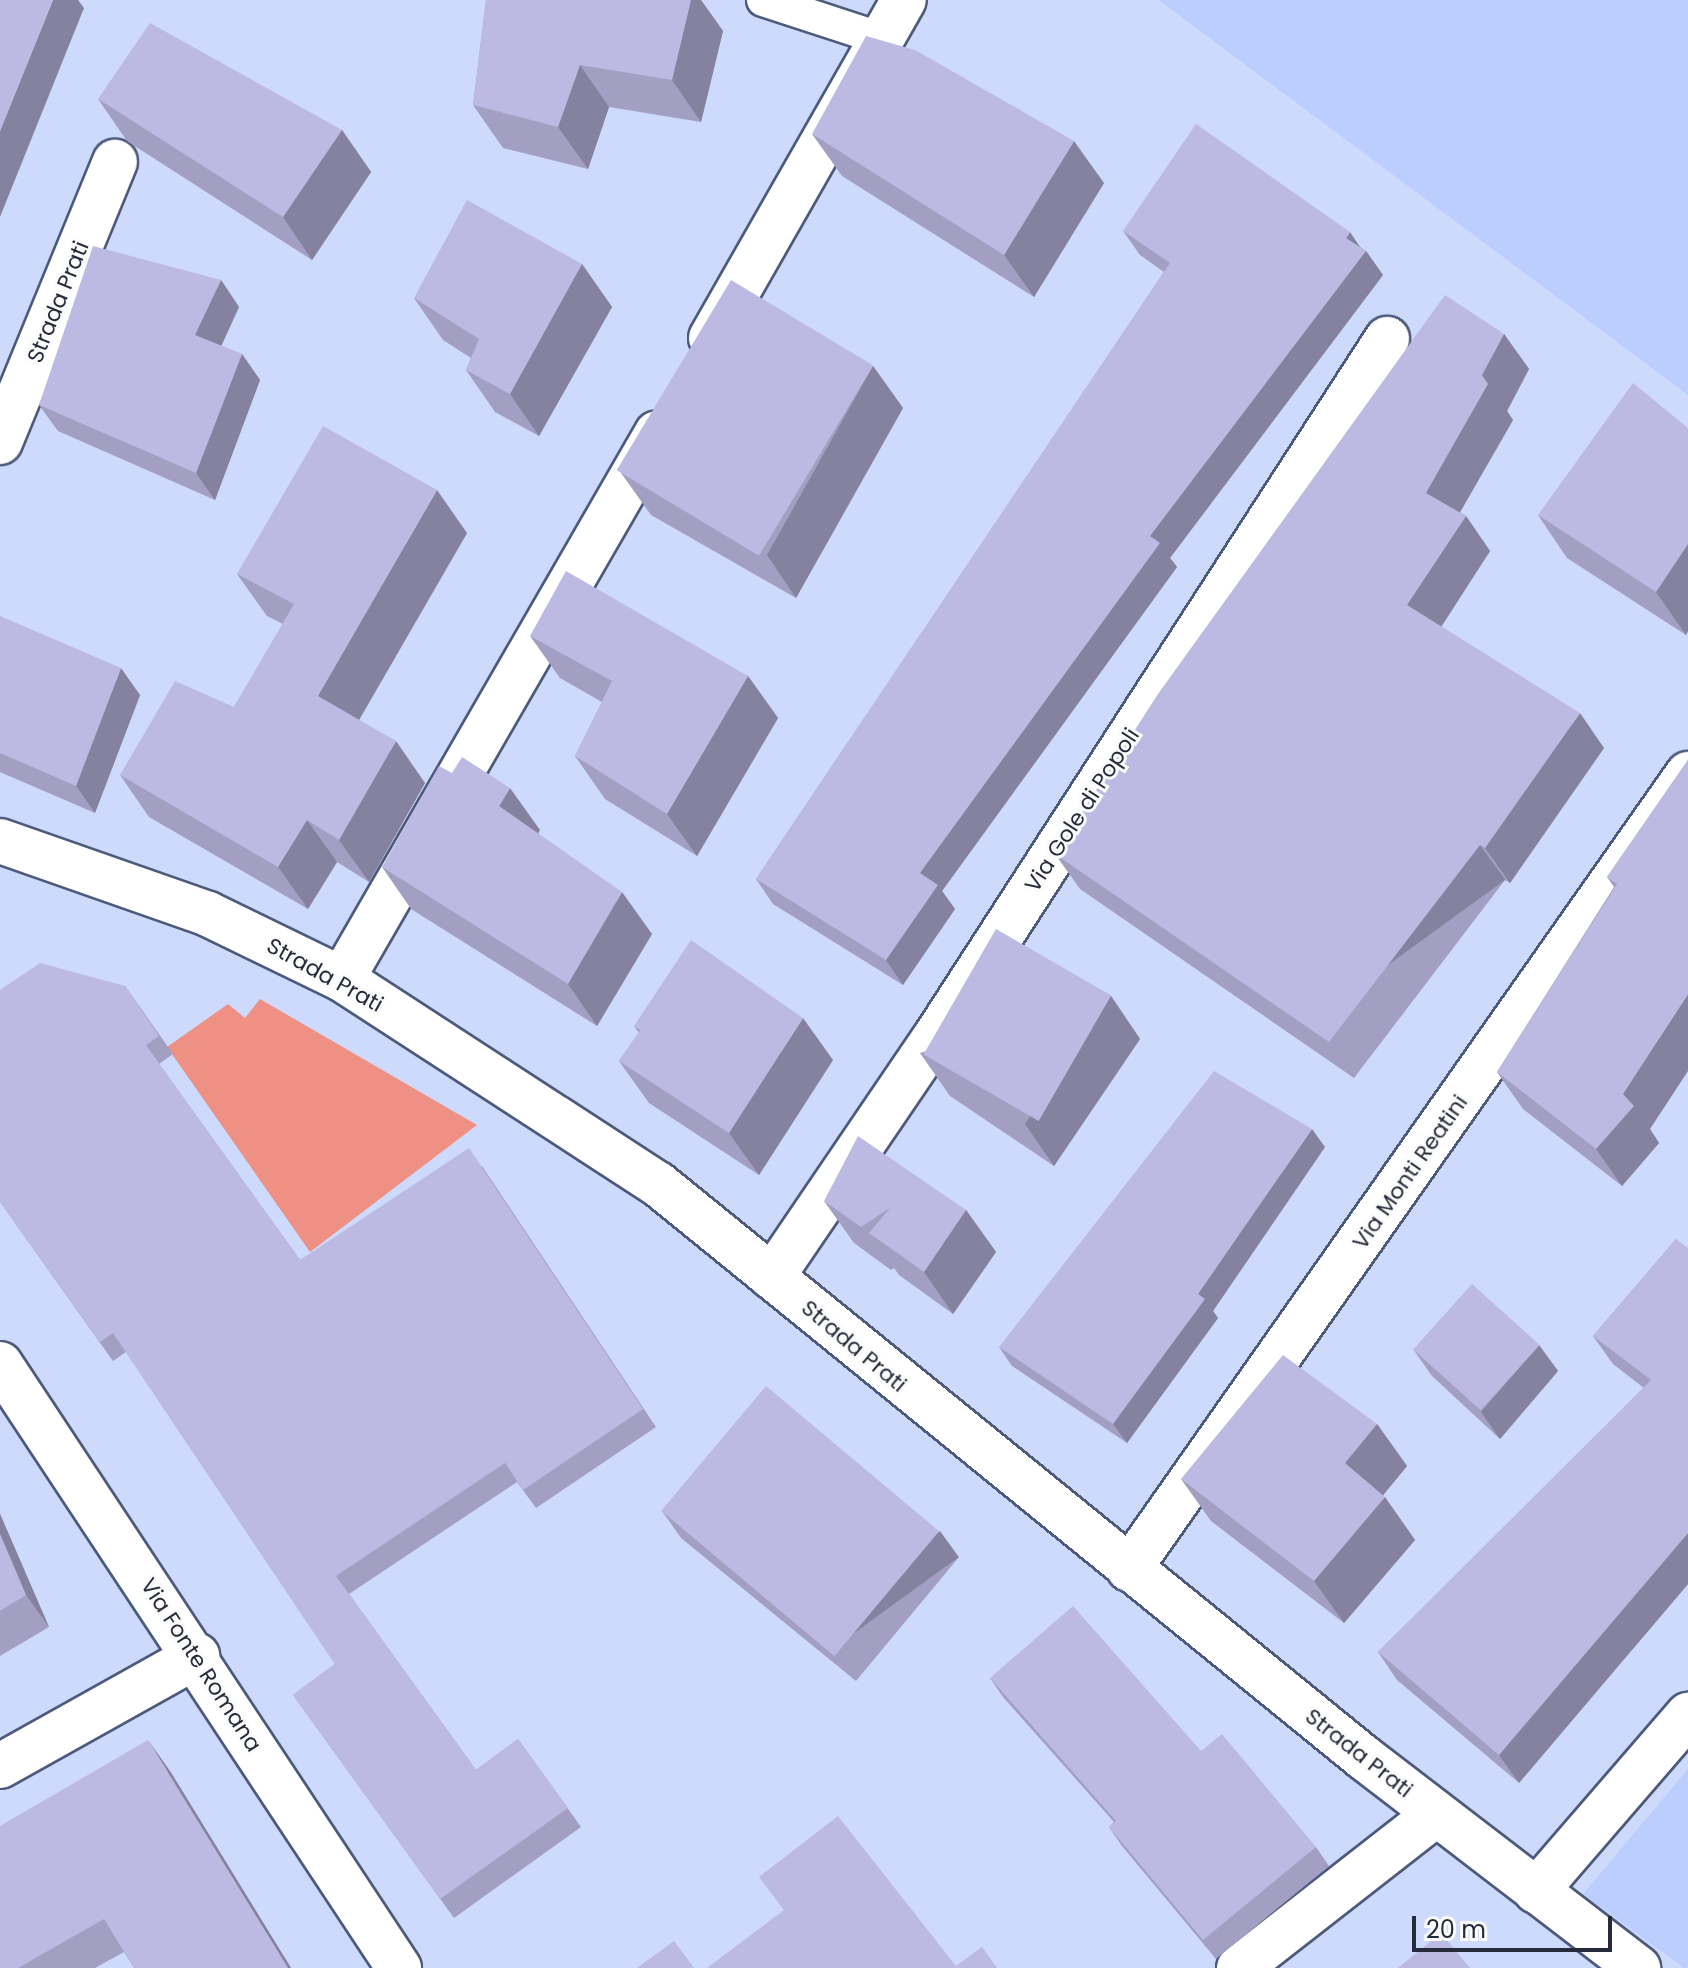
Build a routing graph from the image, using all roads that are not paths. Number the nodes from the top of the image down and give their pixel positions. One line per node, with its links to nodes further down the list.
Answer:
1 (763, 0): 3 (lane)
2 (904, 0): 3 (street)
3 (882, 39): 9 (street)
4 (115, 162): 6 (street, Strada Prati)
5 (1387, 339): 10 (street, Via Gole di Popoli)
6 (0, 442)
7 (1688, 774): 12 (street, Via Monti Reatini)
8 (0, 841): 9 (street, Strada Prati)
9 (342, 979): 10 (street, Strada Prati)
10 (772, 1277): 12 (street, Strada Prati)
11 (0, 1364): 13 (street, Via Fonte Romana)
12 (1129, 1569): 16 (street, Strada Prati)
13 (197, 1656): 15 (street); 18 (street, Via Fonte Romana)
14 (1688, 1715): 17 (street)
15 (0, 1766)
16 (1436, 1814): 17 (street, Strada Prati); 19 (street)
17 (1536, 1891): 20 (street, Strada Prati)
18 (399, 1968)
19 (1239, 1968)
20 (1638, 1968)

